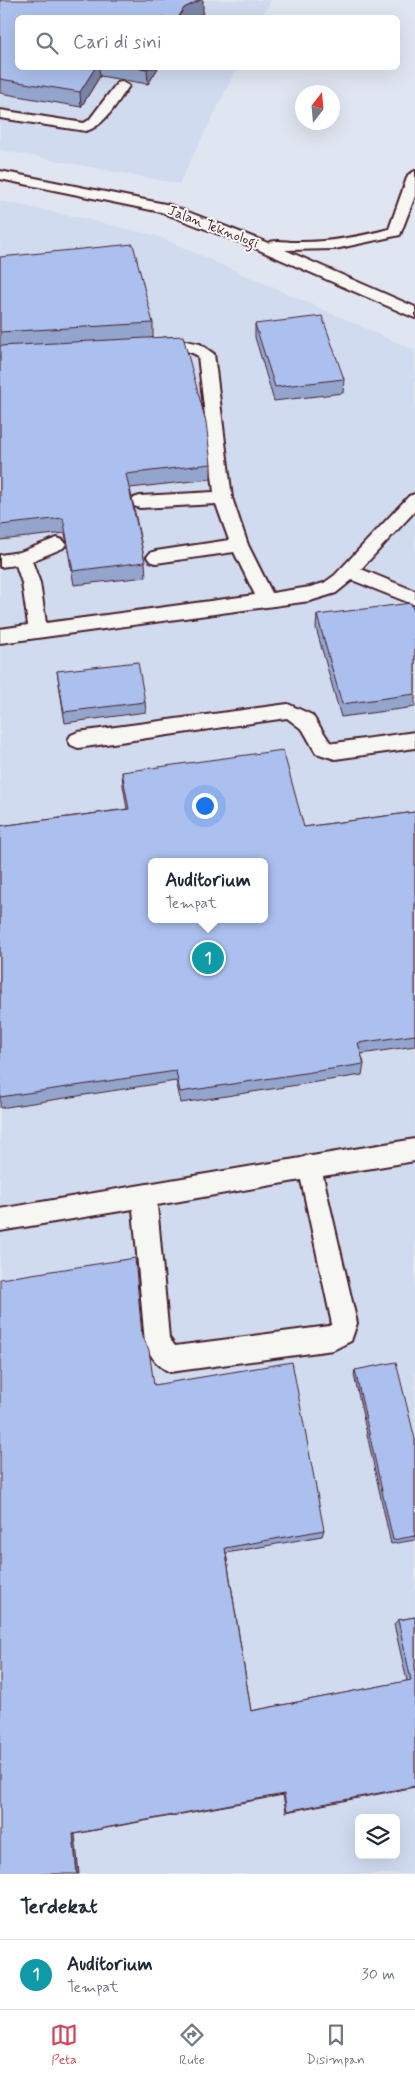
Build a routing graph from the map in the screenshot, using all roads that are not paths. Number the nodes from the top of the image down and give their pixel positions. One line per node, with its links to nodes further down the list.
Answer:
1 (122, 86): 2 (lane)
2 (0, 114)
3 (0, 175): 7 (lane, Jalan Teknologi)
4 (415, 175): 5 (lane)
5 (405, 202): 6 (lane); 7 (lane)
6 (415, 217)
7 (255, 243): 8 (lane, Jalan Teknologi)
8 (415, 313)
9 (143, 345): 10 (lane)
10 (223, 498): 12 (lane); 14 (lane)
11 (415, 500): 18 (lane)
12 (140, 502)
13 (57, 544): 16 (lane)
14 (239, 545): 15 (lane); 20 (lane)
15 (156, 557)
16 (22, 558): 17 (lane); 21 (lane)
17 (0, 561)
18 (348, 571): 19 (lane); 20 (lane)
19 (415, 598)
20 (267, 600): 21 (lane)
21 (38, 632): 22 (lane)
22 (0, 636)
23 (78, 740): 24 (lane)
24 (415, 740)
25 (415, 1150): 26 (lane)
26 (310, 1166): 27 (lane); 27 (lane)
27 (144, 1196): 28 (lane)
28 (0, 1220)

